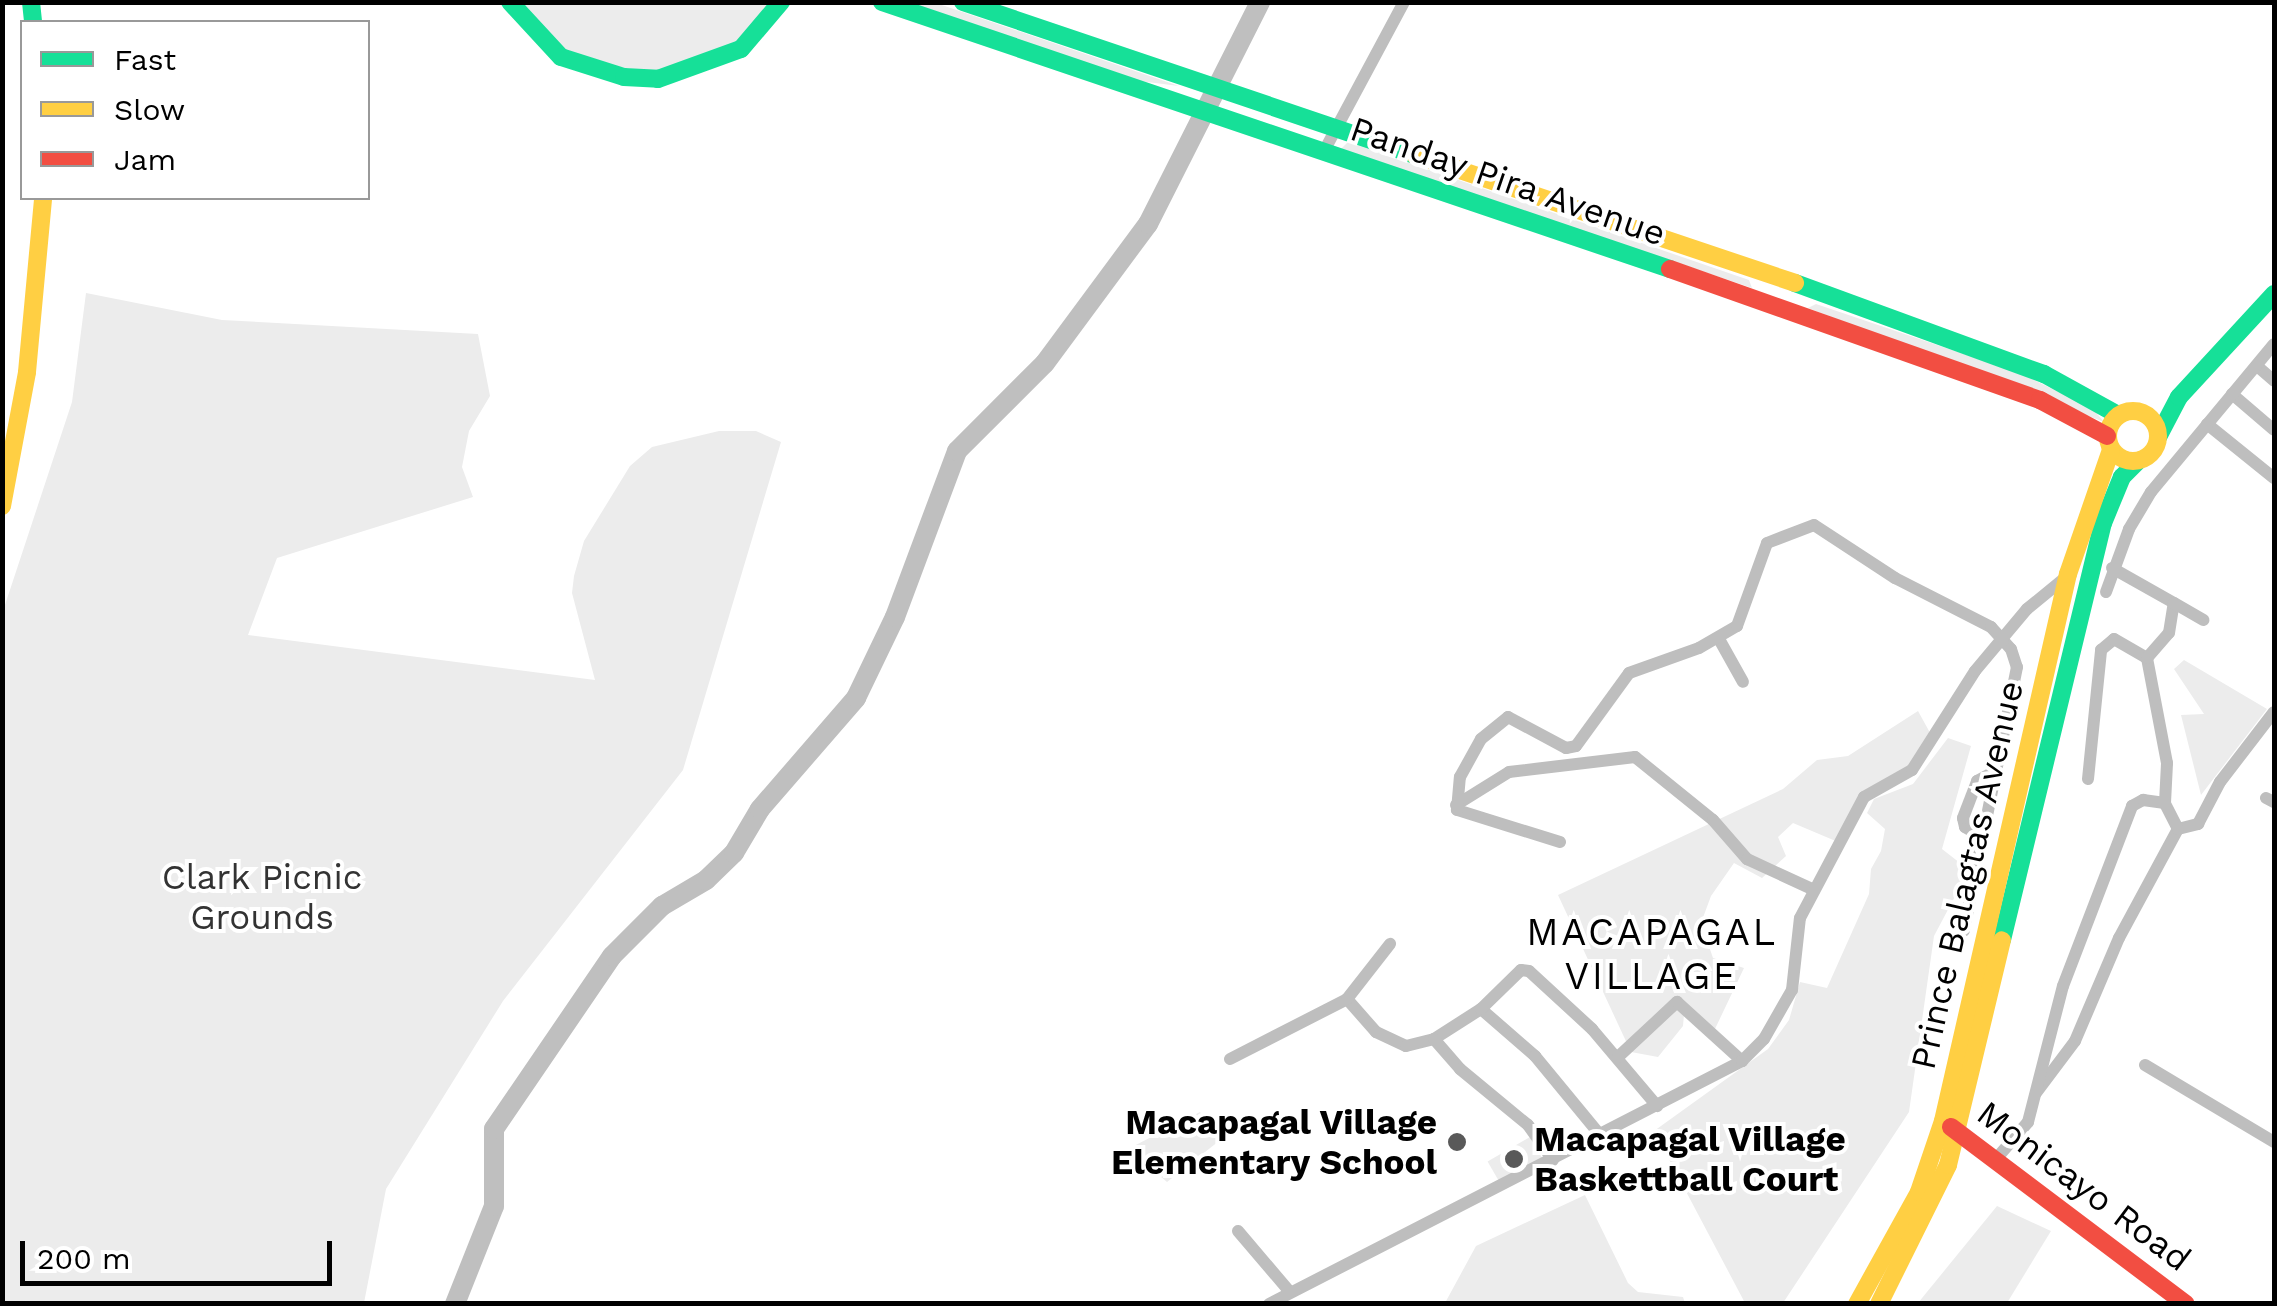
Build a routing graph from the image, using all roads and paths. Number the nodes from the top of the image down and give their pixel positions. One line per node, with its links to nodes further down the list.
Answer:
1 (510, 2): 2 (main road)
2 (781, 2)
3 (882, 2): 7 (main road, Panday Pira Avenue)
4 (963, 2): 6 (main road, Panday Pira Avenue)
5 (1404, 2): 6 (street)
6 (1338, 131): 7 (street); 9 (main road, Panday Pira Avenue)
7 (1329, 155): 11 (main road, Panday Pira Avenue)
8 (42, 200): 25 (main road)
9 (1813, 289): 11 (main road); 18 (main road, Panday Pira Avenue)
10 (2274, 294): 16 (main road)
11 (1802, 314): 22 (main road, Panday Pira Avenue)
12 (2274, 344): 13 (street)
13 (2257, 366): 14 (street); 15 (street)
14 (2274, 381)
15 (2232, 394): 19 (street); 20 (street)
16 (2179, 397): 17 (main road); 21 (main road)
17 (2141, 412): 18 (main road); 21 (main road)
18 (2118, 415): 22 (main road)
19 (2207, 424): 24 (street); 26 (street)
20 (2274, 430)
21 (2158, 437): 23 (main road)
22 (2109, 443): 23 (main road); 27 (main road, Prince Balagtas Avenue)
23 (2138, 462): 57 (main road, Prince Balagtas Avenue)
24 (2274, 478)
25 (2, 506)
26 (2112, 568): 28 (street); 29 (street)
27 (2068, 574): 31 (street); 57 (main road, Prince Balagtas Avenue)
28 (2106, 592)
29 (2174, 603): 30 (street); 33 (street)
30 (2204, 620)
31 (2002, 636): 32 (street); 38 (street); 45 (street)
32 (1719, 639): 34 (street); 41 (street)
33 (2147, 658): 39 (street); 40 (street)
34 (1743, 682)
35 (2274, 712): 36 (street)
36 (2258, 732): 37 (street); 42 (street)
37 (2274, 732)
38 (1996, 772): 43 (street); 43 (street)
39 (2088, 779)
40 (2164, 803): 42 (street); 55 (street)
41 (1456, 806): 44 (street); 45 (street)
42 (2178, 829): 55 (street)
43 (1984, 838): 46 (street)
44 (1560, 842)
45 (1814, 890): 53 (street)
46 (1964, 930)
47 (1390, 944): 48 (street)
48 (1347, 999): 50 (street); 52 (street)
49 (1481, 1010): 50 (street); 51 (street); 58 (street)
50 (1434, 1038): 61 (street)
51 (1618, 1057): 53 (street); 56 (street)
52 (1230, 1059)
53 (1742, 1061): 56 (street)
54 (2145, 1065): 59 (street)
55 (2036, 1093): 60 (street)
56 (1656, 1106): 58 (street)
57 (1951, 1126): 60 (main road, Monicayo Road); 65 (main road, Prince Balagtas Avenue); 66 (main road, Prince Balagtas Avenue)
58 (1601, 1136): 61 (street)
59 (2274, 1142)
60 (1996, 1159): 67 (main road, Monicayo Road)
61 (1553, 1160): 63 (street)
62 (1238, 1231): 63 (street)
63 (1288, 1291): 64 (street)
64 (1269, 1304)
65 (1857, 1304)
66 (1879, 1304)
67 (2186, 1304)

